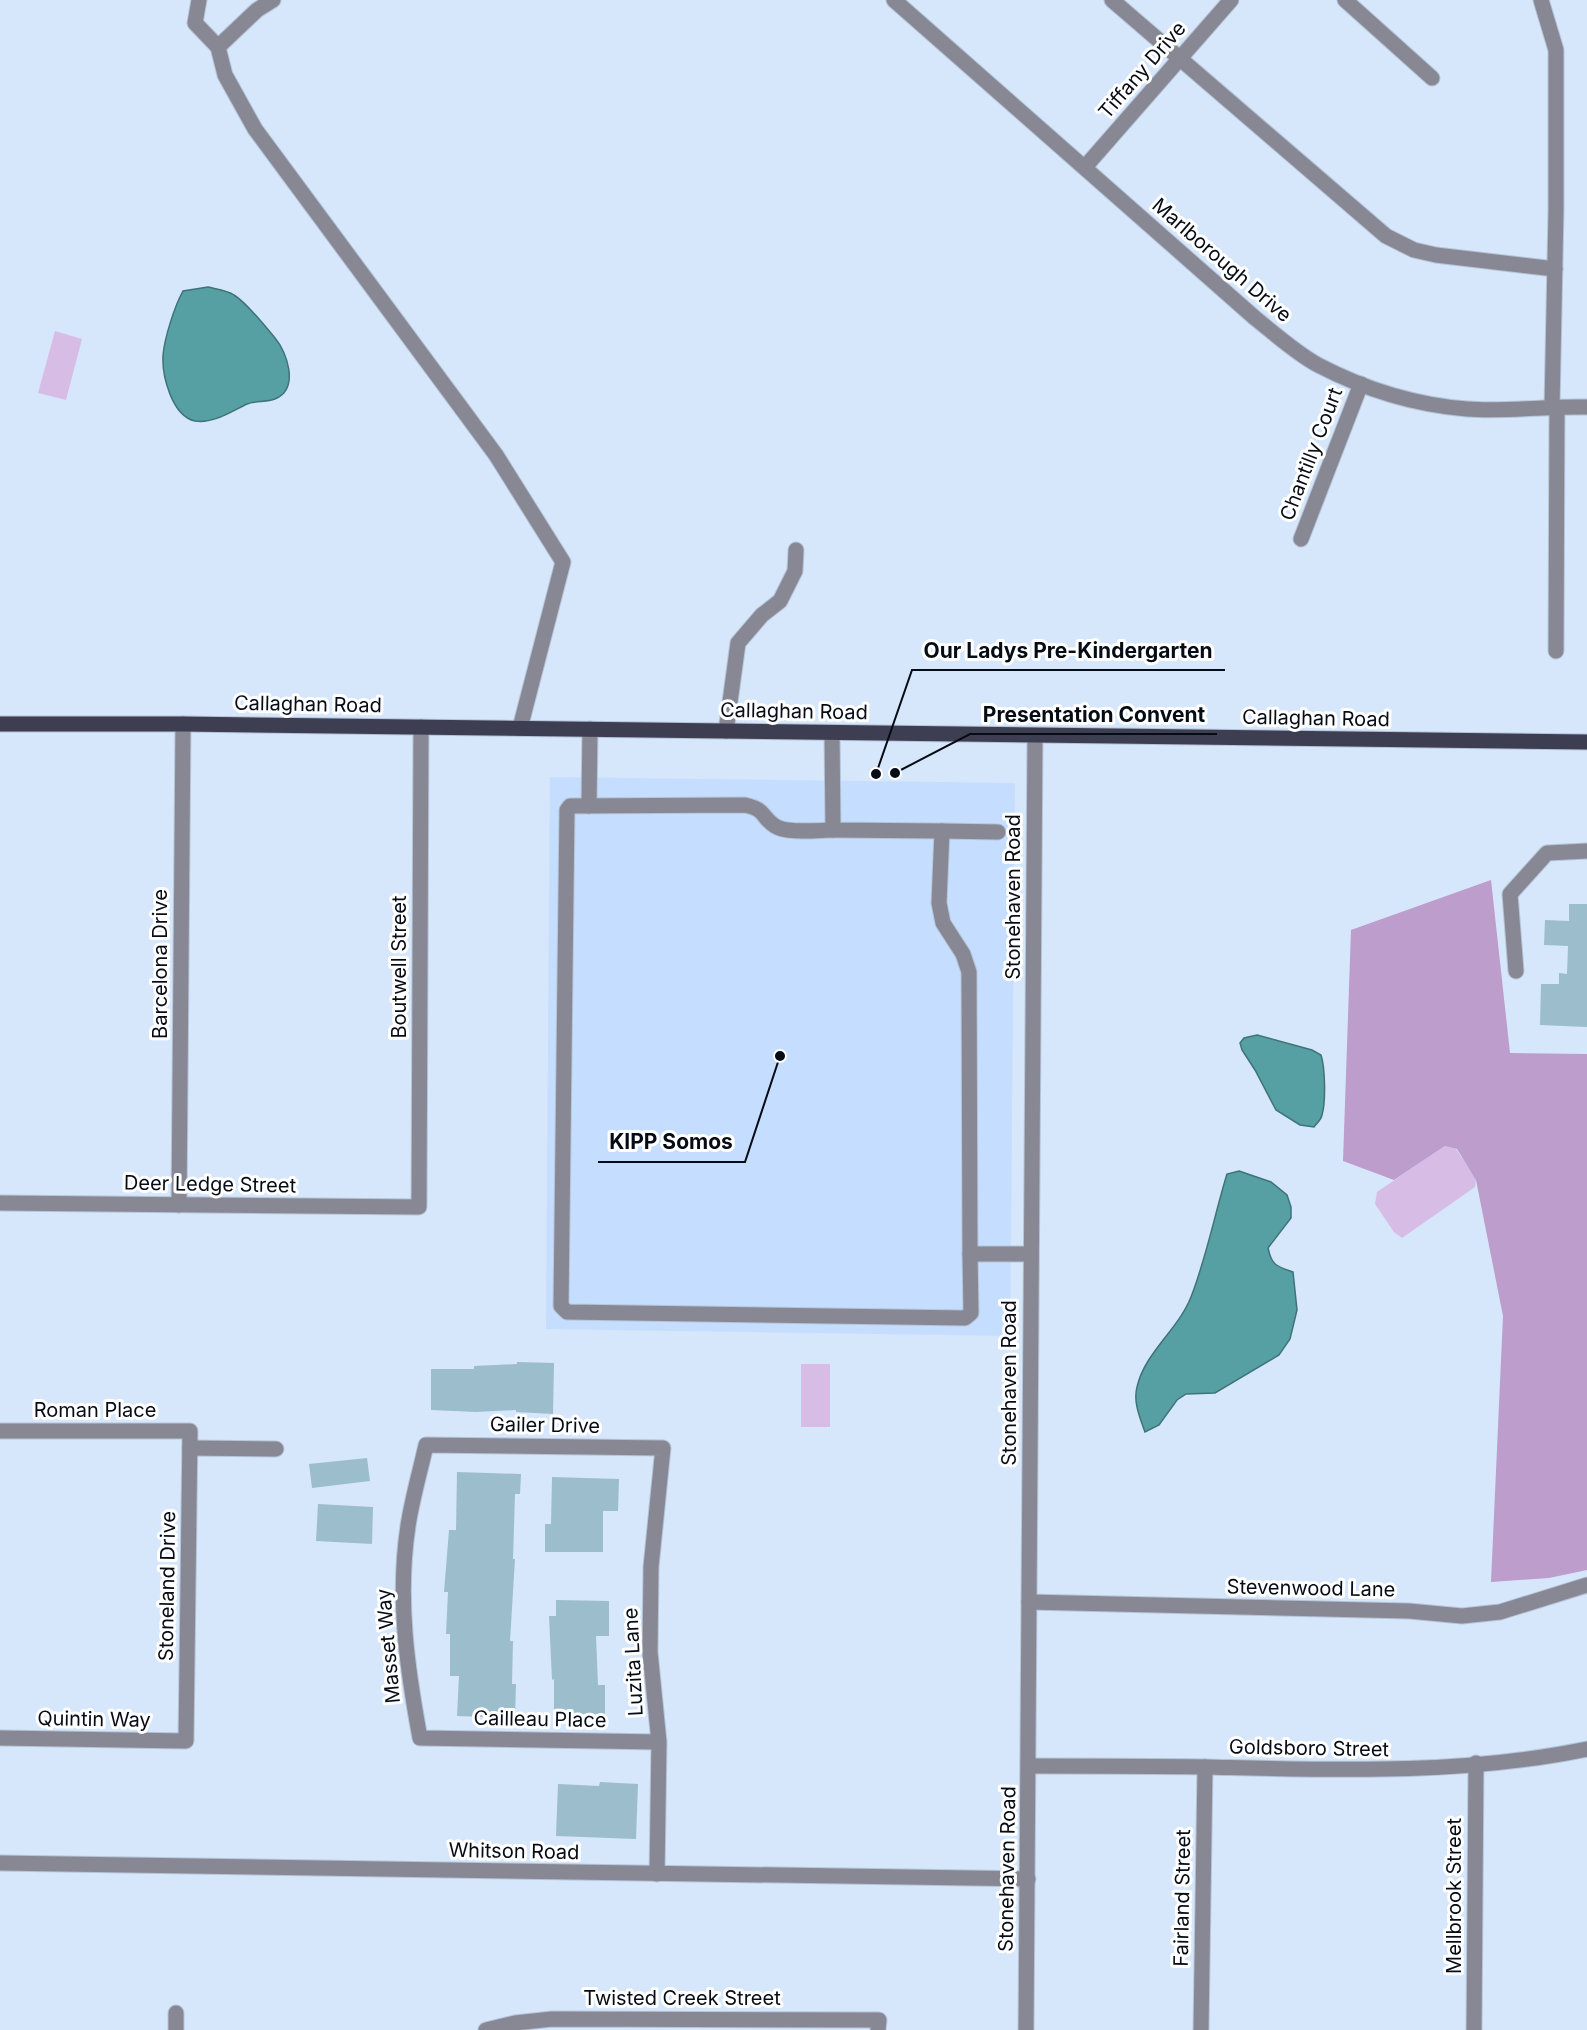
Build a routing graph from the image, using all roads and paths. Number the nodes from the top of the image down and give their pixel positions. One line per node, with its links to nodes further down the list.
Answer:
1 (199, 0): 8 (street)
2 (273, 0): 8 (street)
3 (894, 0): 11 (street, Marlborough Drive)
4 (1112, 0): 9 (street)
5 (1232, 0): 9 (street, Tiffany Drive)
6 (1345, 0): 10 (street)
7 (1541, 0): 12 (street)
8 (218, 47): 22 (street)
9 (1180, 59): 11 (street, Tiffany Drive); 12 (street)
10 (1432, 78)
11 (1085, 167): 13 (street, Marlborough Drive)
12 (1555, 269): 14 (street)
13 (1361, 384): 14 (street, Marlborough Drive); 16 (street, Chantilly Court)
14 (1555, 407): 15 (street, Marlborough Drive); 18 (street)
15 (1587, 407)
16 (1301, 539)
17 (796, 550): 24 (street)
18 (1556, 651)
19 (0, 724): 20 (main road, Callaghan Road)
20 (183, 724): 21 (main road, Callaghan Road); 35 (street, Barcelona Drive)
21 (421, 727): 22 (main road, Callaghan Road); 36 (street, Boutwell Street)
22 (520, 728): 23 (main road, Callaghan Road)
23 (590, 729): 24 (main road, Callaghan Road); 28 (street)
24 (726, 731): 25 (main road, Callaghan Road)
25 (832, 733): 26 (main road, Callaghan Road); 29 (street)
26 (1035, 736): 27 (main road, Callaghan Road); 38 (street, Stonehaven Road)
27 (1587, 742)
28 (589, 806): 29 (street); 37 (street)
29 (833, 830): 30 (street)
30 (942, 831): 31 (street); 37 (street)
31 (998, 832)
32 (1587, 851): 33 (street)
33 (1516, 971)
34 (0, 1203): 35 (street, Deer Ledge Street)
35 (179, 1205): 36 (street, Deer Ledge Street)
36 (419, 1207)
37 (970, 1254): 38 (street)
38 (1030, 1254): 46 (street, Stonehaven Road)
39 (0, 1431): 40 (street, Roman Place)
40 (190, 1431): 42 (street, Stoneland Drive)
41 (426, 1445): 43 (street, Gailer Drive); 48 (street, Masset Way)
42 (190, 1448): 44 (street); 49 (street, Stoneland Drive)
43 (663, 1448): 50 (street, Luzita Lane)
44 (276, 1449)
45 (1587, 1585): 46 (street, Stevenwood Lane)
46 (1029, 1602): 53 (street, Stonehaven Road)
47 (0, 1738): 49 (street, Quintin Way)
48 (420, 1738): 50 (street, Cailleau Place)
49 (186, 1741)
50 (659, 1742): 56 (street, Luzita Lane)
51 (1587, 1749): 52 (street, Goldsboro Street)
52 (1476, 1763): 54 (street, Goldsboro Street); 64 (street, Mellbrook Street)
53 (1029, 1766): 54 (street, Goldsboro Street); 57 (street, Stonehaven Road)
54 (1204, 1767): 63 (street, Fairland Street)
55 (0, 1863): 56 (street, Whitson Road)
56 (657, 1874): 57 (street, Whitson Road)
57 (1028, 1879): 62 (street, Stonehaven Road)
58 (177, 2013): 60 (street)
59 (878, 2025): 61 (street, Twisted Creek Street)
60 (176, 2030)
61 (486, 2030)
62 (1026, 2030)
63 (1201, 2030)
64 (1474, 2030)

